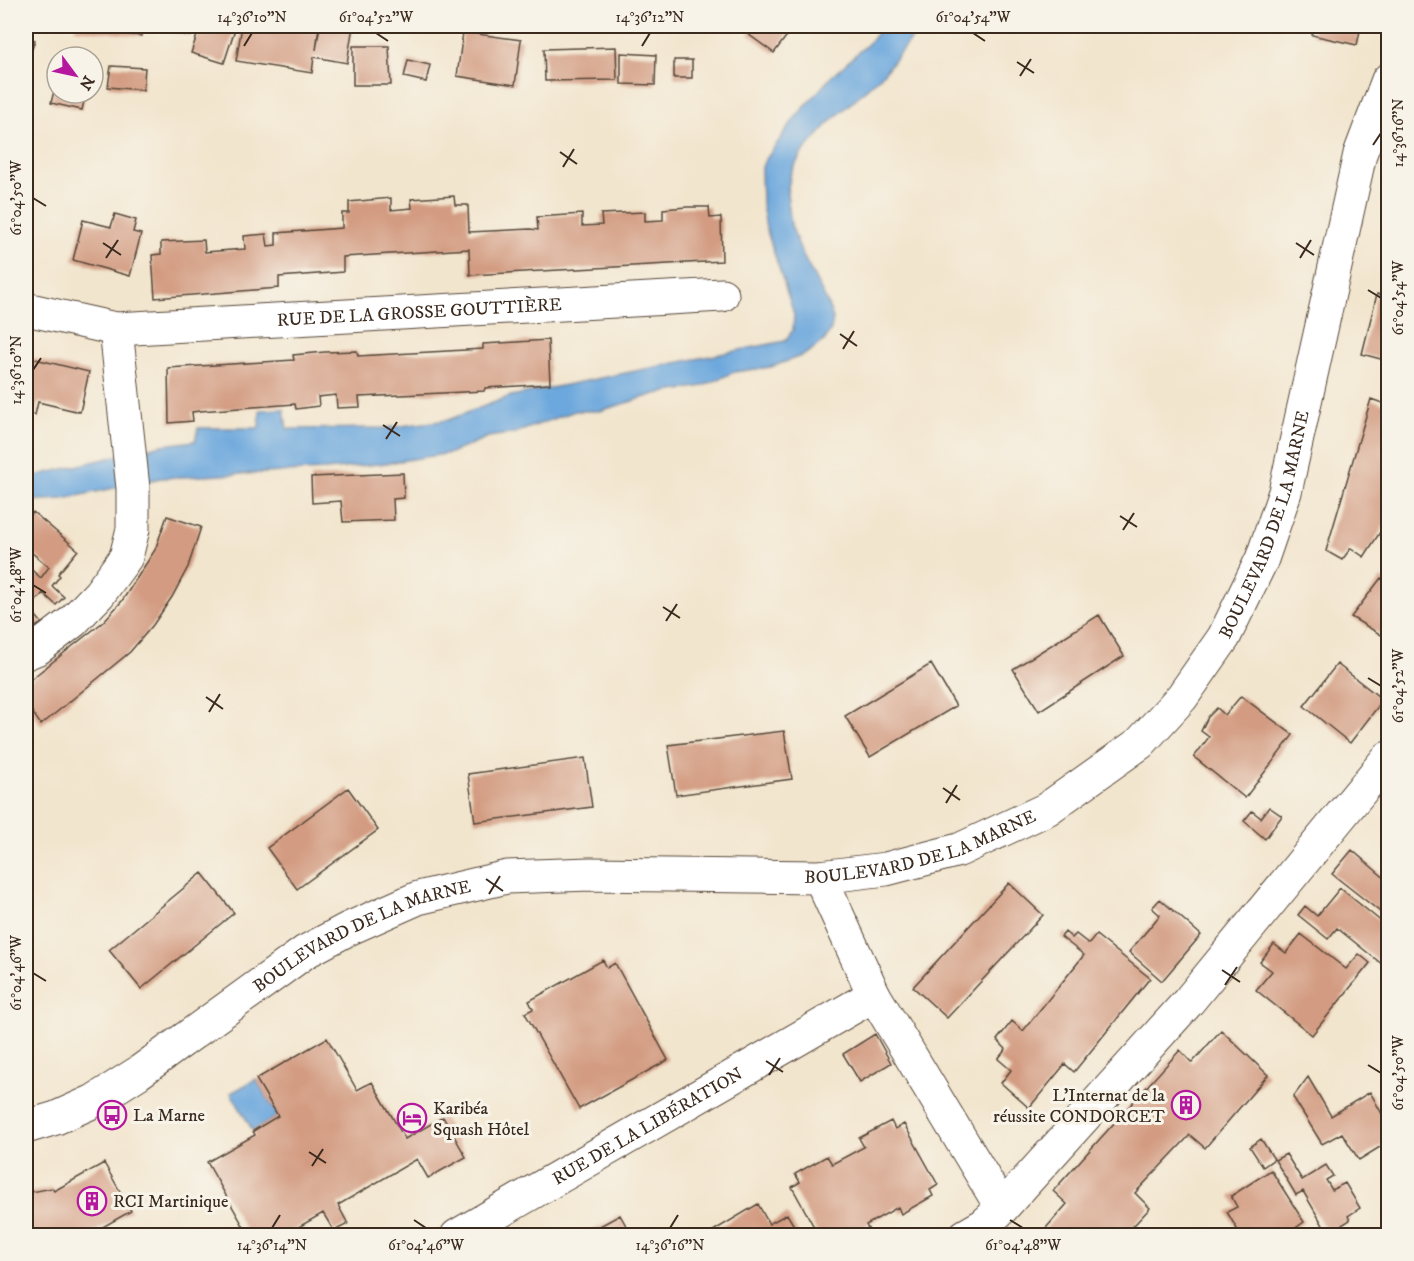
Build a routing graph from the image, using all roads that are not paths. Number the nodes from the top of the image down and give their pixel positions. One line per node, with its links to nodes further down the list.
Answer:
1 (1389, 80): 7 (main road, BOULEVARD DE LA MARNE)
2 (722, 295): 4 (main road, RUE DE LA GROSSE GOUTTIÈRE)
3 (26, 309): 4 (main road, RUE DE LA GROSSE GOUTTIÈRE)
4 (116, 329): 5 (main road)
5 (26, 653)
6 (1389, 758): 10 (main road)
7 (820, 878): 8 (main road); 9 (main road, BOULEVARD DE LA MARNE)
8 (874, 995): 10 (main road); 11 (main road, RUE DE LA LIBÉRATION)
9 (26, 1127)
10 (1002, 1208): 12 (main road)
11 (457, 1236)
12 (965, 1236)

